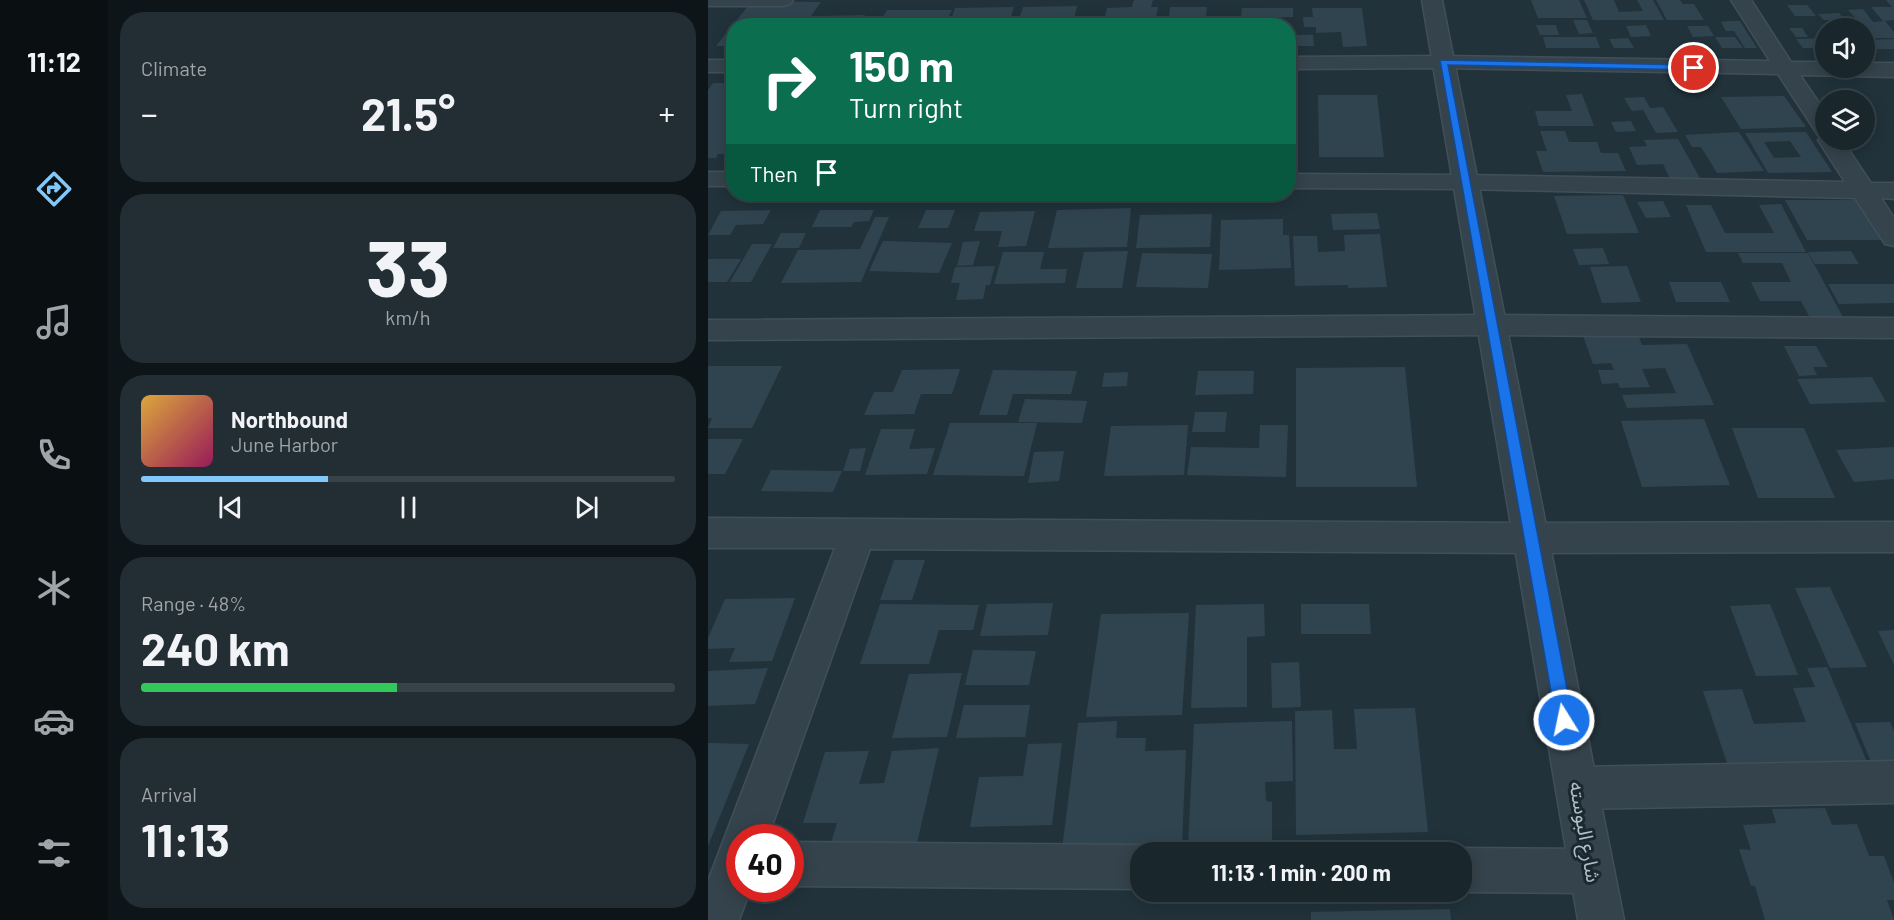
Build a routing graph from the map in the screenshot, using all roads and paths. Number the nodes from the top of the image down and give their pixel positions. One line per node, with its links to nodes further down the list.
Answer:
1 (708, 0): 2 (street)
2 (783, 0)
3 (1432, 0): 5 (street, شارع البوسته)
4 (1741, 0): 9 (street)
5 (1443, 62): 6 (street); 9 (street); 16 (street, شارع البوسته)
6 (1296, 63)
7 (708, 66): 8 (street)
8 (726, 66)
9 (1785, 69): 10 (street); 11 (street)
10 (1894, 70)
11 (1815, 115)
12 (1836, 150): 17 (street)
13 (708, 179): 14 (street)
14 (726, 179)
15 (1296, 182): 16 (street)
16 (1465, 182): 17 (street); 20 (street, شارع البوسته)
17 (1863, 191): 18 (street); 19 (street)
18 (1894, 191)
19 (1894, 238)
20 (1492, 325): 21 (street); 22 (street); 26 (street, شارع البوسته)
21 (1894, 328)
22 (708, 330)
23 (708, 533): 24 (street)
24 (857, 536): 26 (street); 29 (street)
25 (1894, 537): 26 (street)
26 (1531, 538): 28 (street, شارع البوسته)
27 (1894, 782): 28 (street)
28 (1577, 788): 33 (street, شارع البوسته)
29 (747, 824)
30 (804, 864): 31 (street)
31 (1130, 867)
32 (1472, 870): 33 (street)
33 (1592, 871): 36 (street, شارع البوسته)
34 (726, 885): 35 (street)
35 (716, 920)
36 (1601, 920)

